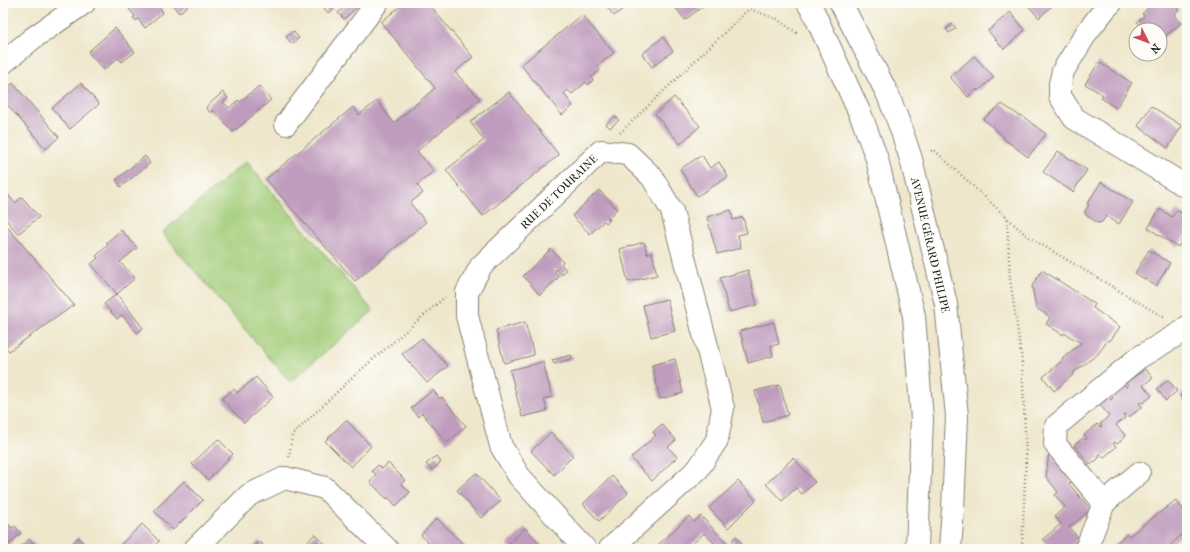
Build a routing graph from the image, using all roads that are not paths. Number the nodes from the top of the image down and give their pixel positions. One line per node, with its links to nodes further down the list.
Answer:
1 (84, 3): 6 (street)
2 (377, 3): 7 (street)
3 (808, 3): 16 (street)
4 (841, 3): 17 (street, AVENUE GÉRARD PHILIPE)
5 (1111, 3): 8 (street)
6 (3, 63)
7 (286, 124)
8 (1187, 187)
9 (1186, 330): 11 (street)
10 (1139, 473): 11 (street)
11 (1104, 503): 18 (street)
12 (195, 549): 13 (street)
13 (387, 549)
14 (585, 549): 15 (street, RUE DE TOURAINE)
15 (610, 549)
16 (917, 549)
17 (950, 549)
18 (1086, 549)

